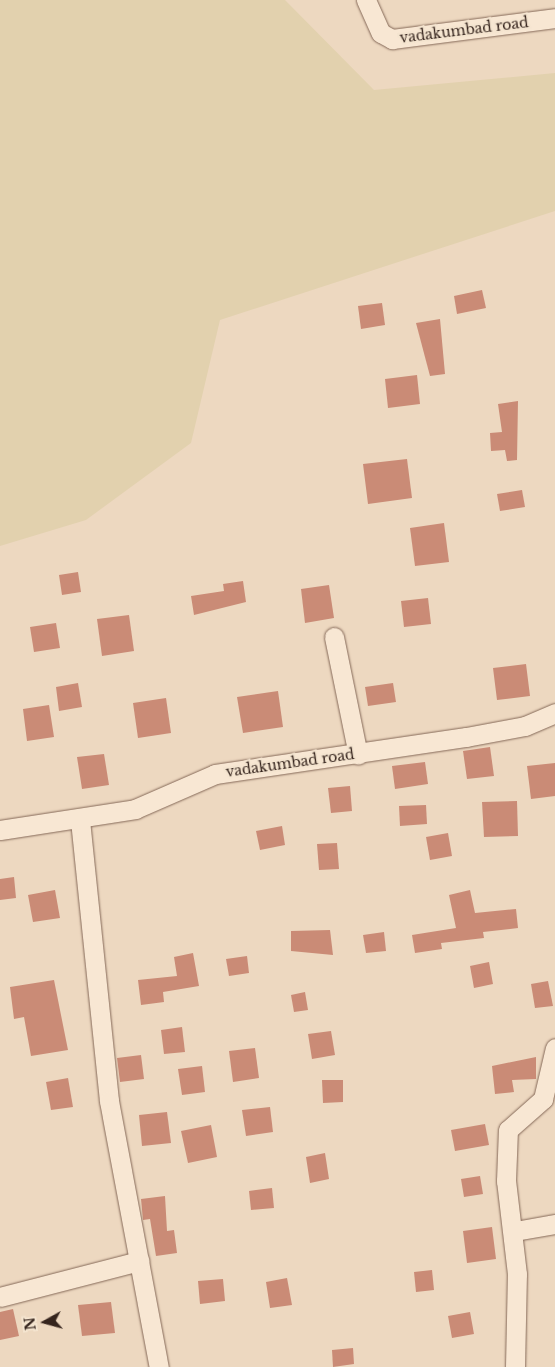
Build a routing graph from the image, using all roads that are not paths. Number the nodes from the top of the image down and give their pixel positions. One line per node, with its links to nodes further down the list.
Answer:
1 (366, 0): 2 (street, vadakumbad road)
2 (555, 18)
3 (334, 637): 5 (street)
4 (555, 713): 5 (street, vadakumbad road)
5 (358, 755): 6 (street, vadakumbad road)
6 (80, 820): 7 (street, vadakumbad road); 11 (street)
7 (0, 830)
8 (555, 1048): 10 (street)
9 (555, 1224): 10 (street)
10 (515, 1231): 14 (street)
11 (139, 1261): 12 (street); 13 (street)
12 (0, 1297)
13 (159, 1367)
14 (515, 1367)

